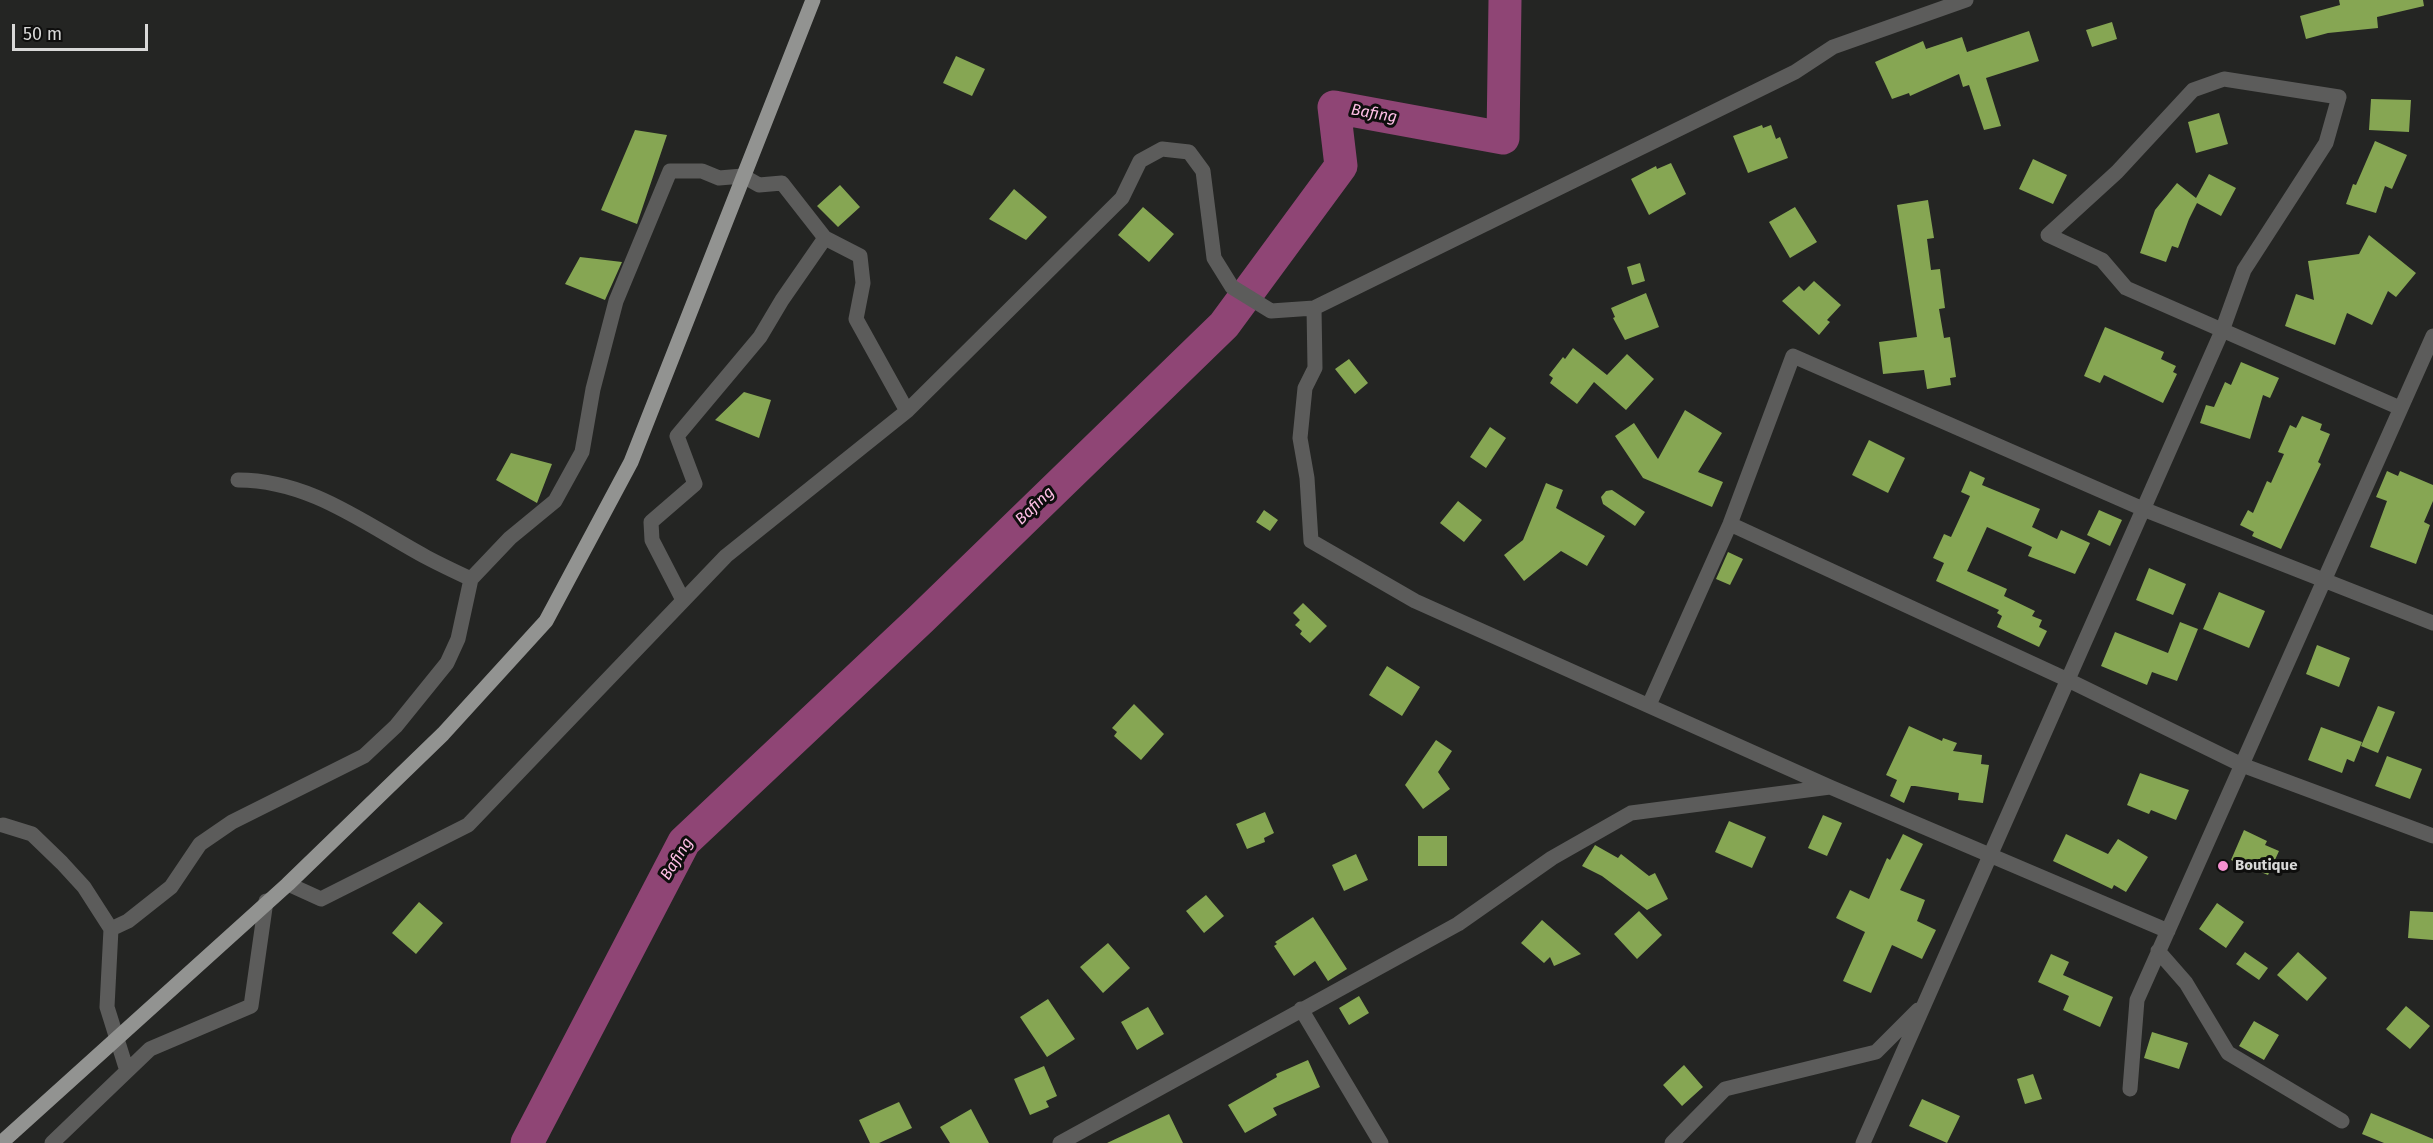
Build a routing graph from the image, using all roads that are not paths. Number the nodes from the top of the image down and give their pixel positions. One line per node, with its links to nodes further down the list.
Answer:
1 (813, 0): 3 (main road)
2 (1966, 0): 5 (street)
3 (743, 176): 4 (street); 13 (street); 24 (main road)
4 (825, 238): 9 (street); 15 (street)
5 (1314, 308): 9 (street); 18 (street)
6 (2222, 331): 6 (street); 8 (street); 11 (street)
7 (2433, 336): 8 (street)
8 (2400, 408): 14 (street)
9 (907, 411): 15 (street)
10 (238, 480): 13 (street)
11 (2144, 509): 12 (street); 14 (street); 17 (street)
12 (1730, 524): 17 (street); 18 (street)
13 (471, 579): 26 (street)
14 (2323, 579): 16 (street); 19 (street)
15 (683, 600): 24 (street)
16 (2433, 623)
17 (2068, 680): 19 (street); 23 (street)
18 (1649, 705): 20 (street)
19 (2242, 765): 22 (street); 27 (street)
20 (1830, 787): 23 (street); 30 (street)
21 (3, 825): 26 (street)
22 (2433, 836)
23 (1991, 854): 27 (street); 29 (street)
24 (288, 884): 25 (main road)
25 (266, 901): 31 (main road); 32 (street)
26 (111, 929): 31 (street)
27 (2168, 931): 28 (street)
28 (2158, 951): 33 (street); 34 (street)
29 (1925, 1004): 39 (street); 40 (street)
30 (1301, 1009): 37 (street); 38 (street)
31 (117, 1038): 32 (street); 35 (main road)
32 (127, 1071): 36 (street)
33 (2130, 1089)
34 (2342, 1121)
35 (1, 1143)
36 (52, 1143)
37 (1060, 1143)
38 (1381, 1143)
39 (1672, 1143)
40 (1863, 1143)

